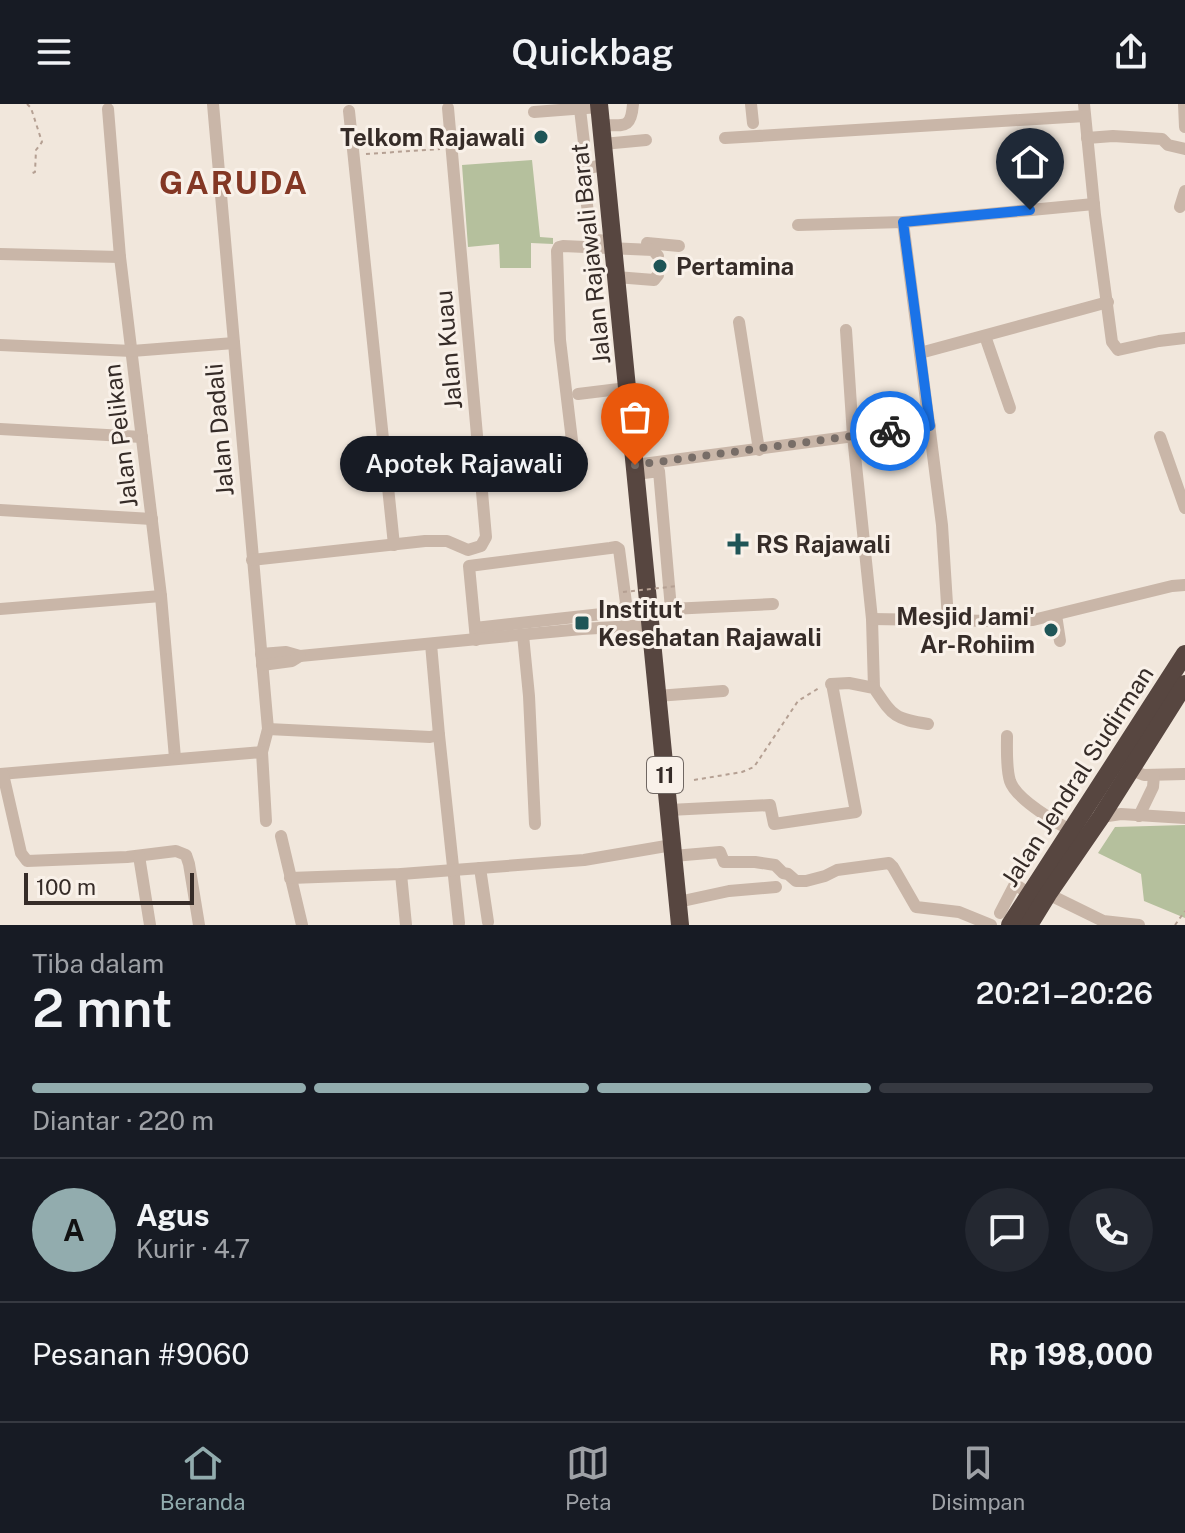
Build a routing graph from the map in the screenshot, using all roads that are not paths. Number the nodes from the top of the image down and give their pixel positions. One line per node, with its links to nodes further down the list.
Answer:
1 (213, 104): 36 (street, Jalan Dadali)
2 (633, 104): 11 (street)
3 (751, 104): 12 (street)
4 (1184, 104): 13 (street)
5 (448, 108): 56 (street, Jalan Kuau)
6 (108, 109): 28 (street, Jalan Pelikan)
7 (580, 109): 10 (street); 11 (street); 17 (street)
8 (1084, 110): 14 (street); 15 (street)
9 (349, 111): 56 (street)
10 (534, 112)
11 (601, 120): 16 (street); 24 (highway, Jalan Rajawali Barat / 11)
12 (753, 123)
13 (1185, 127)
14 (725, 138)
15 (1087, 138): 18 (street); 20 (street)
16 (646, 140)
17 (584, 143)
18 (1185, 149)
19 (1185, 191): 21 (street)
20 (1094, 204): 22 (street); 31 (street)
21 (1180, 207)
22 (903, 222): 23 (street); 39 (street)
23 (798, 225)
24 (613, 245): 25 (street); 27 (street); 30 (highway, Jalan Rajawali Barat / 11); 48 (street)
25 (679, 246)
26 (0, 254): 28 (street)
27 (658, 256)
28 (120, 257): 38 (street, Jalan Pelikan)
29 (658, 275): 30 (street)
30 (616, 277): 40 (highway, Jalan Rajawali Barat / 11)
31 (1108, 302): 34 (street); 35 (street)
32 (739, 322): 49 (street)
33 (846, 330): 45 (street)
34 (985, 336): 39 (street); 42 (street)
35 (1185, 338)
36 (234, 343): 38 (street); 59 (street, Jalan Dadali)
37 (0, 345): 38 (street)
38 (132, 351): 46 (street, Jalan Pelikan)
39 (920, 353): 43 (street)
40 (627, 388): 41 (street); 50 (highway, Jalan Rajawali Barat / 11)
41 (578, 394)
42 (1010, 408)
43 (930, 426): 45 (street); 69 (street)
44 (0, 429): 46 (street)
45 (853, 436): 49 (street); 68 (street)
46 (142, 437): 55 (street, Jalan Pelikan)
47 (1160, 437): 53 (street)
48 (573, 449)
49 (759, 450): 50 (street)
50 (635, 470): 51 (street); 52 (highway, Jalan Rajawali Barat / 11)
51 (662, 503): 52 (street); 64 (street)
52 (639, 505): 57 (highway, Jalan Rajawali Barat / 11)
53 (1185, 508)
54 (0, 510): 55 (street)
55 (152, 519): 61 (street, Jalan Pelikan)
56 (394, 545): 59 (street, Jalan Kuau)
57 (643, 545): 58 (street); 67 (highway, Jalan Rajawali Barat / 11)
58 (619, 549): 65 (street); 70 (street)
59 (252, 560): 75 (street, Jalan Dadali)
60 (1185, 585): 66 (street)
61 (161, 596): 63 (street); 85 (street, Jalan Pelikan)
62 (773, 604): 64 (street)
63 (0, 609)
64 (671, 609): 67 (street)
65 (623, 610): 67 (street); 70 (street)
66 (1056, 615): 69 (street); 72 (street)
67 (650, 617): 71 (street); 79 (highway, Jalan Rajawali Barat / 11)
68 (872, 619): 69 (street); 77 (street)
69 (948, 620)
70 (475, 634): 71 (street); 73 (street)
71 (523, 635): 95 (street)
72 (1060, 641)
73 (431, 644): 75 (street); 82 (street)
74 (1185, 654): 86 (highway, Jalan Jendral Sudirman)
75 (261, 660): 81 (street, Jalan Dadali)
76 (1185, 684): 86 (highway, Jalan Jendral Sudirman)
77 (874, 688): 80 (street); 90 (street)
78 (723, 691): 79 (street)
79 (657, 696): 90 (highway, Jalan Rajawali Barat / 11)
80 (928, 724)
81 (268, 729): 82 (street); 84 (street, Jalan Dadali)
82 (439, 735): 101 (street)
83 (1007, 736): 96 (street)
84 (262, 752): 85 (street); 94 (street, Jalan Dadali)
85 (175, 758): 87 (street)
86 (1124, 766): 89 (street); 92 (highway, Jalan Jendral Sudirman); 96 (highway, Jalan Jendral Sudirman)
87 (2, 774): 99 (street)
88 (1185, 774): 89 (street)
89 (1154, 775): 91 (street)
90 (669, 810): 98 (highway, Jalan Rajawali Barat / 11)
91 (1139, 816): 92 (street); 93 (street)
92 (1101, 817): 96 (highway, Jalan Jendral Sudirman)
93 (1185, 818)
94 (266, 821)
95 (535, 824)
96 (1077, 834): 105 (highway, Jalan Jendral Sudirman)
97 (281, 836): 103 (street)
98 (673, 851): 100 (street); 106 (highway, Jalan Rajawali Barat / 11); 115 (street)
99 (139, 856): 110 (street); 111 (street)
100 (480, 868): 101 (street); 108 (street)
101 (452, 870): 102 (street); 109 (street)
102 (401, 874): 103 (street); 113 (street)
103 (290, 878): 112 (street)
104 (776, 887): 106 (street)
105 (1039, 894): 107 (highway, Jalan Jendral Sudirman); 116 (highway, Jalan Jendral Sudirman); 117 (street)
106 (678, 902): 114 (highway, Jalan Rajawali Barat / 11)
107 (1005, 919)
108 (488, 922)
109 (459, 923)
110 (150, 925)
111 (199, 925)
112 (302, 925)
113 (406, 925)
114 (680, 925)
115 (991, 925)
116 (1029, 925)
117 (1139, 925)

